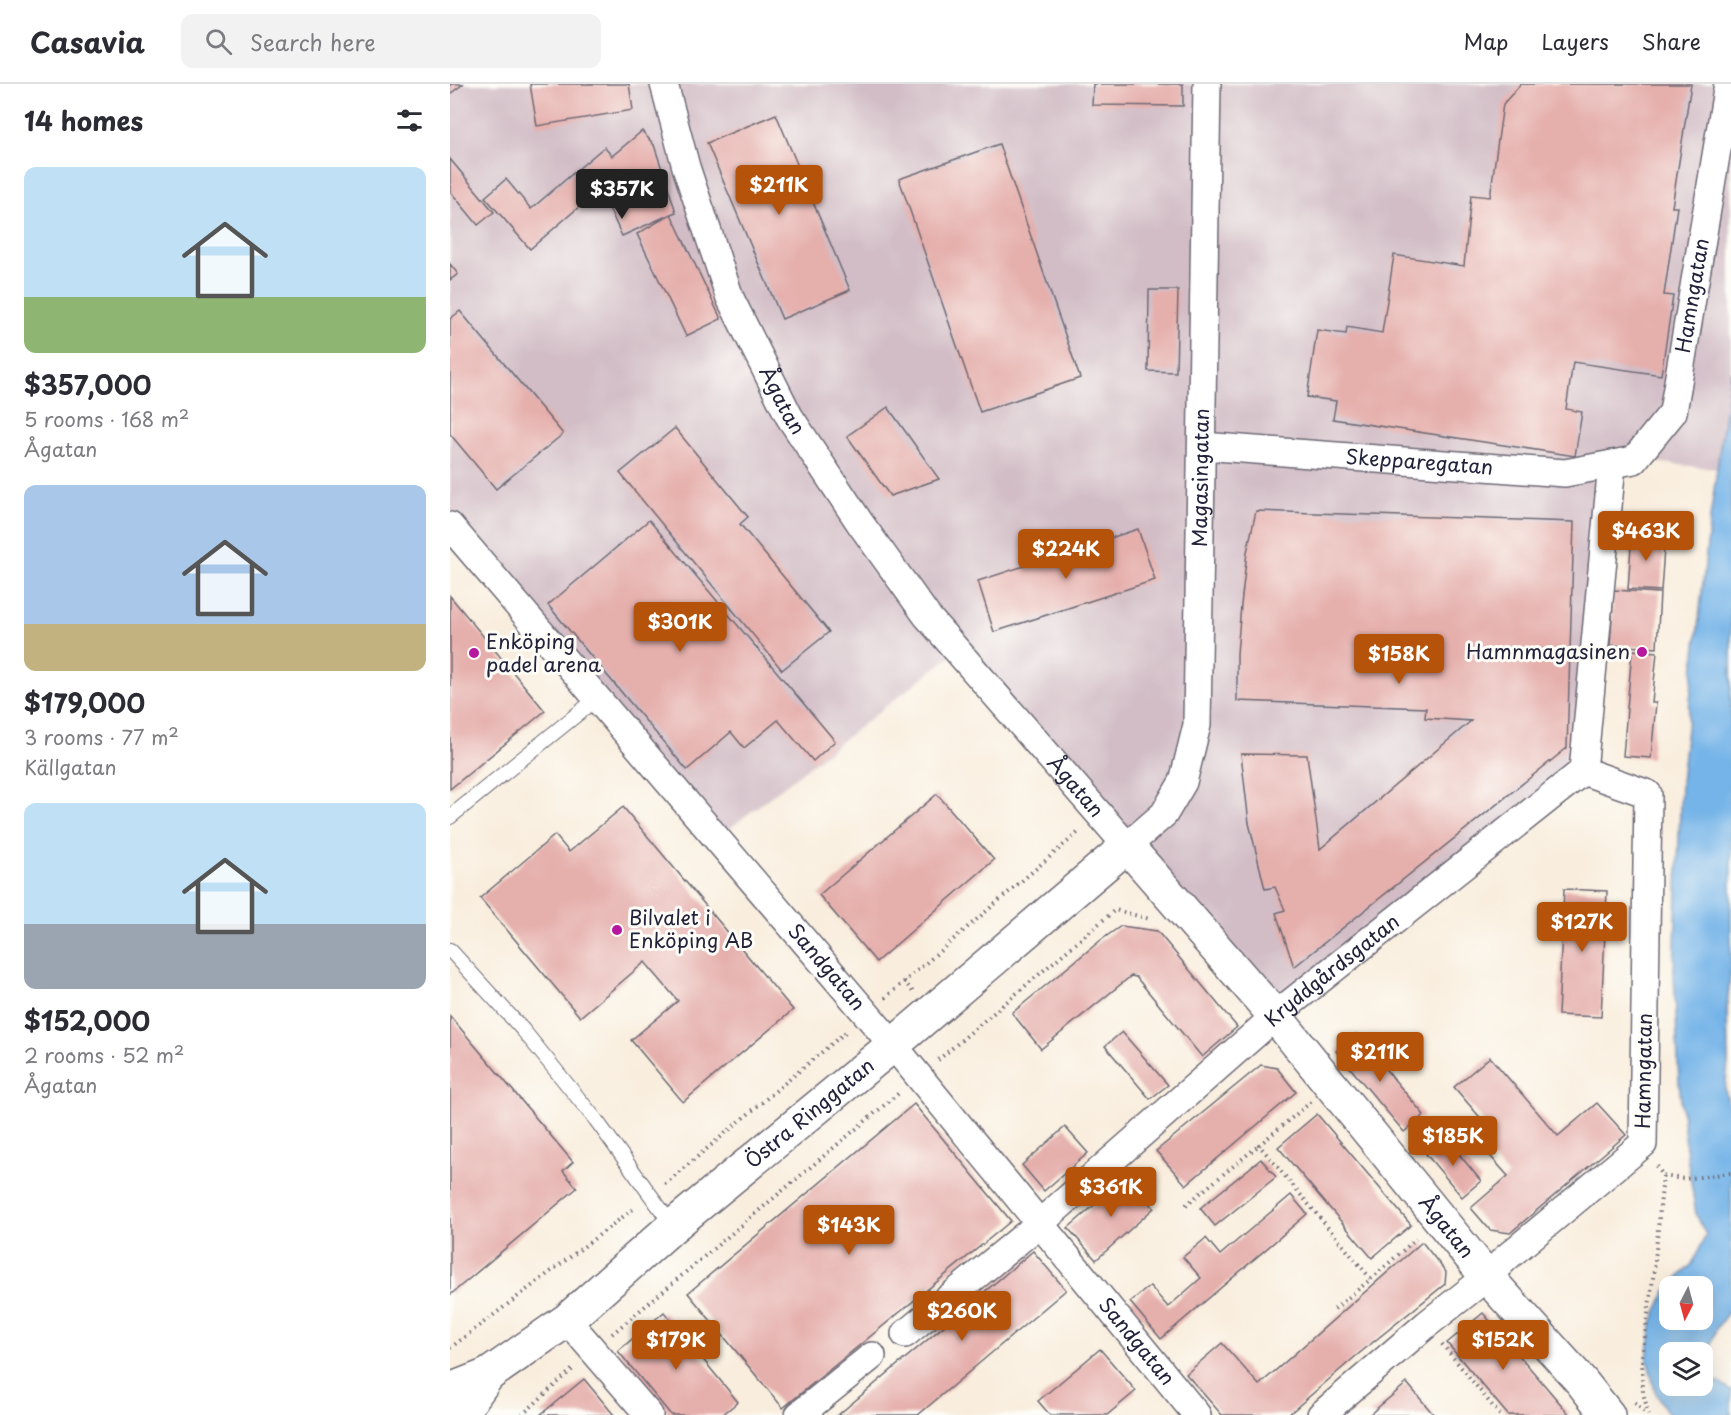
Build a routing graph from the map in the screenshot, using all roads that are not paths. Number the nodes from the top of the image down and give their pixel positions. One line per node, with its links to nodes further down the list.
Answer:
1 (664, 84): 10 (street, Ågatan)
2 (1207, 84): 4 (street, Magasingatan)
3 (1728, 84): 5 (street, Hamngatan)
4 (1202, 446): 5 (street, Skepparegatan); 10 (street, Magasingatan)
5 (1623, 462): 8 (street)
6 (450, 526): 7 (street, Sandgatan)
7 (596, 699): 9 (lane); 13 (street, Sandgatan)
8 (1583, 771): 12 (street, Kryddgårdsgatan); 16 (street, Hamngatan)
9 (450, 817)
10 (1127, 846): 12 (street, Ågatan); 13 (street, Östra Ringgatan)
11 (450, 950): 15 (lane)
12 (1275, 1016): 14 (street, Kryddgårdsgatan); 16 (street, Ågatan)
13 (894, 1045): 14 (street, Sandgatan); 15 (street, Östra Ringgatan)
14 (1039, 1224): 18 (street, Kryddgårdsgatan); 25 (street, Sandgatan)
15 (673, 1226): 17 (street, Östra Ringgatan)
16 (1487, 1277): 26 (street, Hamngatan); 27 (street, Ågatan)
17 (567, 1320): 20 (street, Östra Ringgatan); 23 (street)
18 (905, 1334)
19 (872, 1356): 24 (street)
20 (488, 1375): 21 (street, Östra Ringgatan); 22 (street, Östra Ringgatan)
21 (450, 1390)
22 (460, 1415)
23 (650, 1415)
24 (799, 1415)
25 (1197, 1415)
26 (1321, 1415)
27 (1608, 1415)

